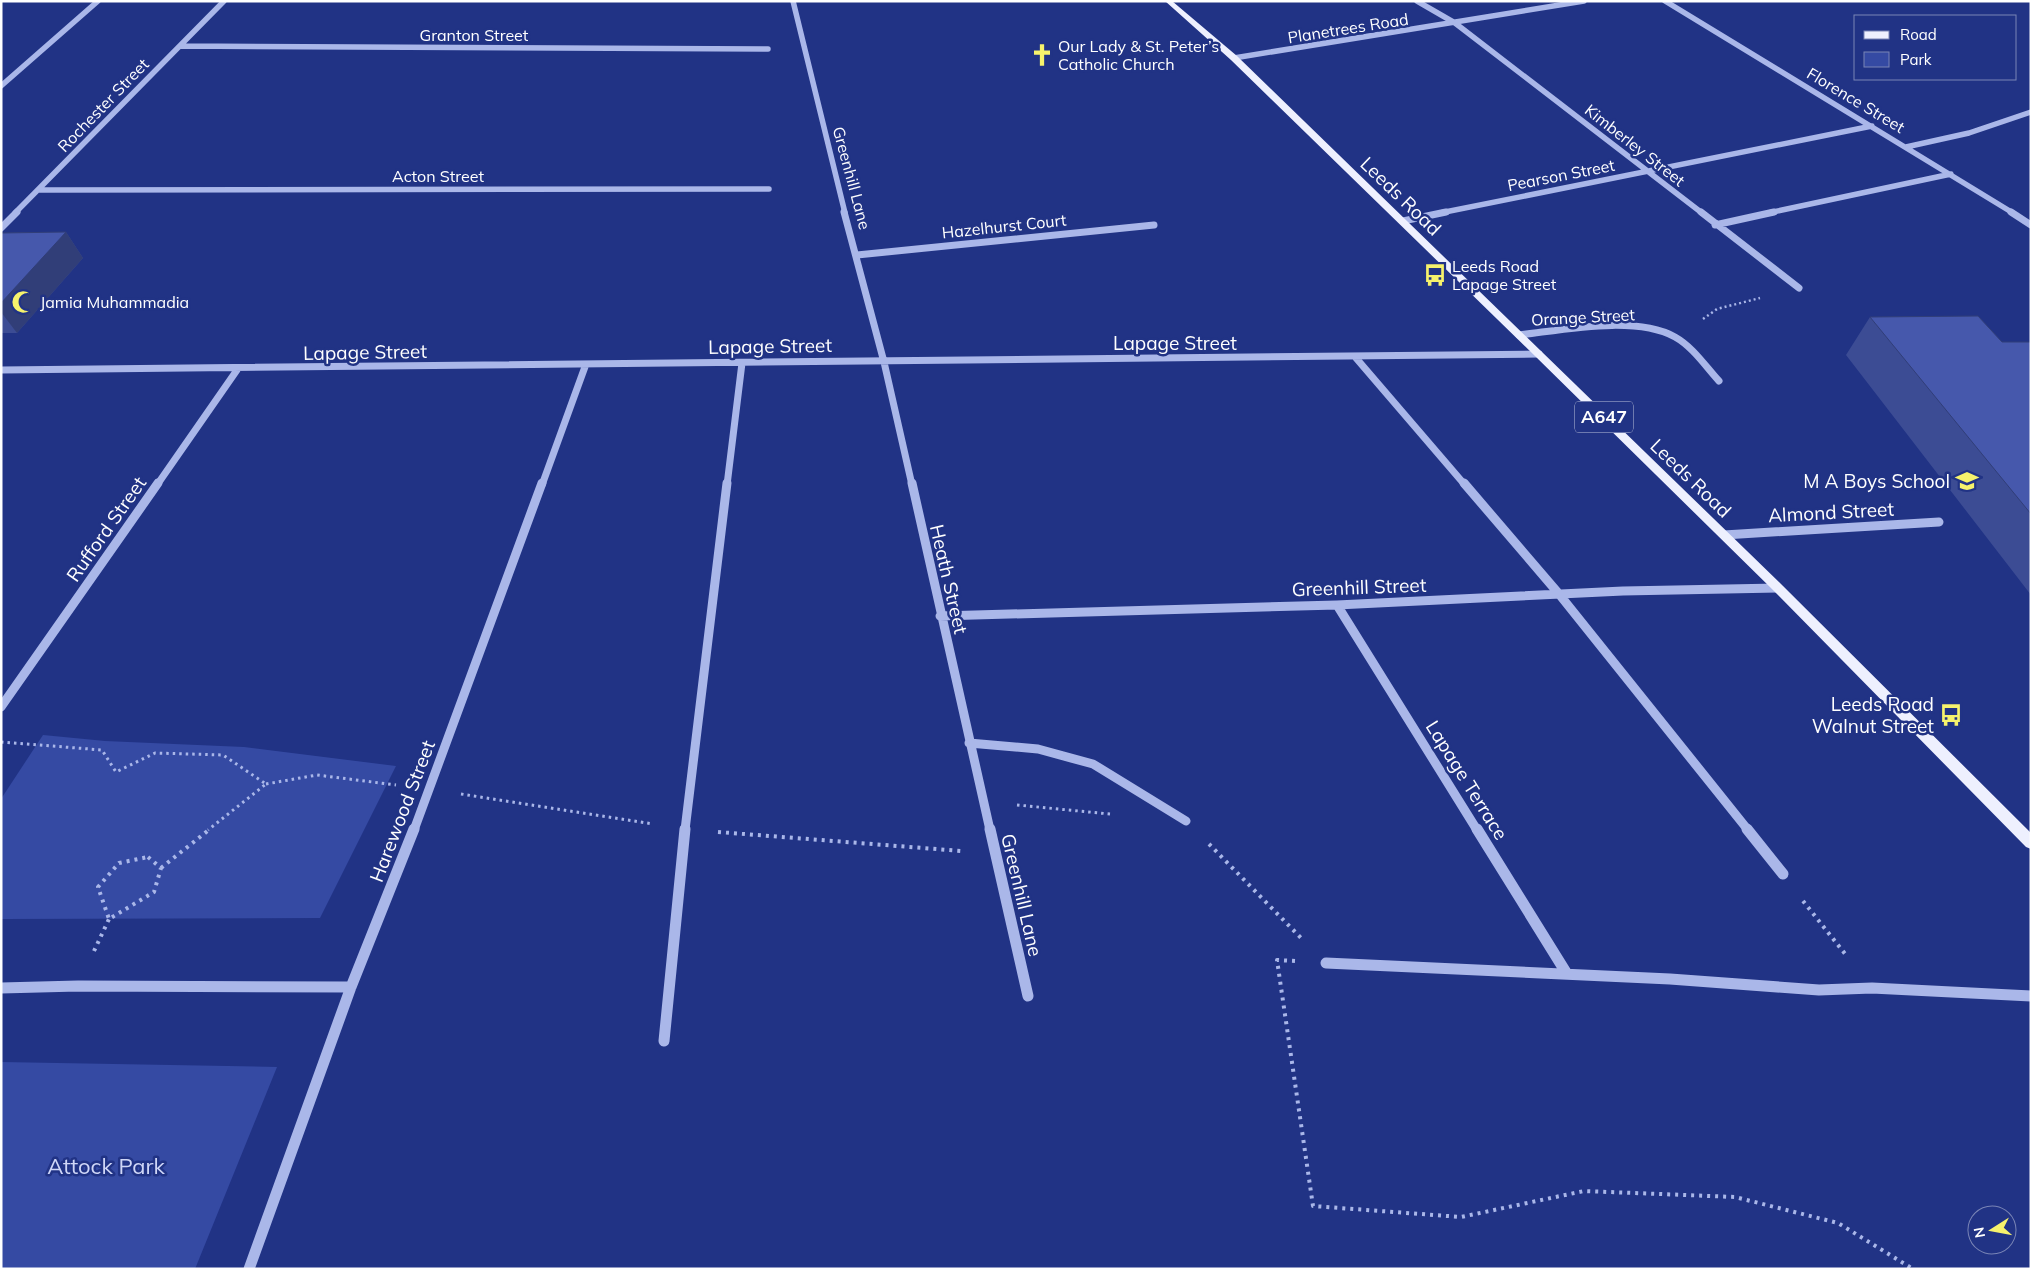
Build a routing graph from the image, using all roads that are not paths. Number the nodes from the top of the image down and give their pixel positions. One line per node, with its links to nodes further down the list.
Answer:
1 (98, 1): 12 (street)
2 (224, 1): 9 (street, Rochester Street)
3 (793, 1): 25 (street, Greenhill Lane)
4 (1168, 1): 11 (main road, Leeds Road / A647)
5 (1417, 1): 8 (street, Kimberley Street)
6 (1584, 1): 8 (street, Planetrees Road)
7 (1665, 1): 14 (street, Florence Street)
8 (1455, 23): 11 (street, Planetrees Road); 16 (street, Kimberley Street)
9 (180, 46): 10 (street, Granton Street); 19 (street, Rochester Street)
10 (768, 49)
11 (1234, 58): 20 (main road, Leeds Road / A647)
12 (1, 86)
13 (2031, 112): 15 (street)
14 (1872, 126): 15 (street, Florence Street); 16 (street, Pearson Street)
15 (1906, 147): 17 (street, Florence Street)
16 (1648, 172): 20 (street, Pearson Street); 22 (street, Kimberley Street)
17 (1951, 174): 22 (street); 23 (street, Florence Street)
18 (769, 188): 19 (street, Acton Street)
19 (38, 190): 24 (street, Rochester Street)
20 (1402, 222): 27 (main road, Leeds Road / A647)
21 (1154, 225): 25 (street, Hazelhurst Court)
22 (1716, 225): 26 (street, Kimberley Street)
23 (2031, 225)
24 (1, 228)
25 (857, 254): 30 (street, Greenhill Lane)
26 (1799, 288)
27 (1519, 335): 28 (main road, Leeds Road / A647); 35 (street, Orange Street)
28 (1539, 354): 29 (street, Lapage Street); 37 (main road, Leeds Road / A647)
29 (1356, 358): 30 (street, Lapage Street); 39 (street)
30 (884, 362): 31 (street, Lapage Street); 41 (street, Heath Street)
31 (742, 363): 32 (street, Lapage Street); 54 (street)
32 (586, 364): 34 (street, Lapage Street); 50 (street, Harewood Street)
33 (1, 370): 34 (street, Lapage Street)
34 (237, 370): 42 (street, Rufford Street)
35 (1719, 381)
36 (1939, 522): 37 (street, Almond Street)
37 (1724, 535): 38 (main road, Leeds Road / A647)
38 (1778, 588): 39 (street, Greenhill Street); 46 (main road, Leeds Road / A647)
39 (1559, 594): 40 (street, Greenhill Street); 47 (street)
40 (1337, 605): 41 (street, Greenhill Street); 49 (street, Lapage Terrace)
41 (940, 616): 43 (street, Heath Street)
42 (1, 707)
43 (969, 743): 44 (street, Heath Street); 45 (street)
44 (984, 802): 52 (street, Greenhill Lane)
45 (1186, 821)
46 (2029, 839)
47 (1783, 874)
48 (1326, 963): 49 (street)
49 (1567, 974): 53 (street)
50 (351, 987): 51 (street); 55 (street, Harewood Street)
51 (1, 988)
52 (1028, 996)
53 (2031, 996)
54 (664, 1041)
55 (249, 1269)

